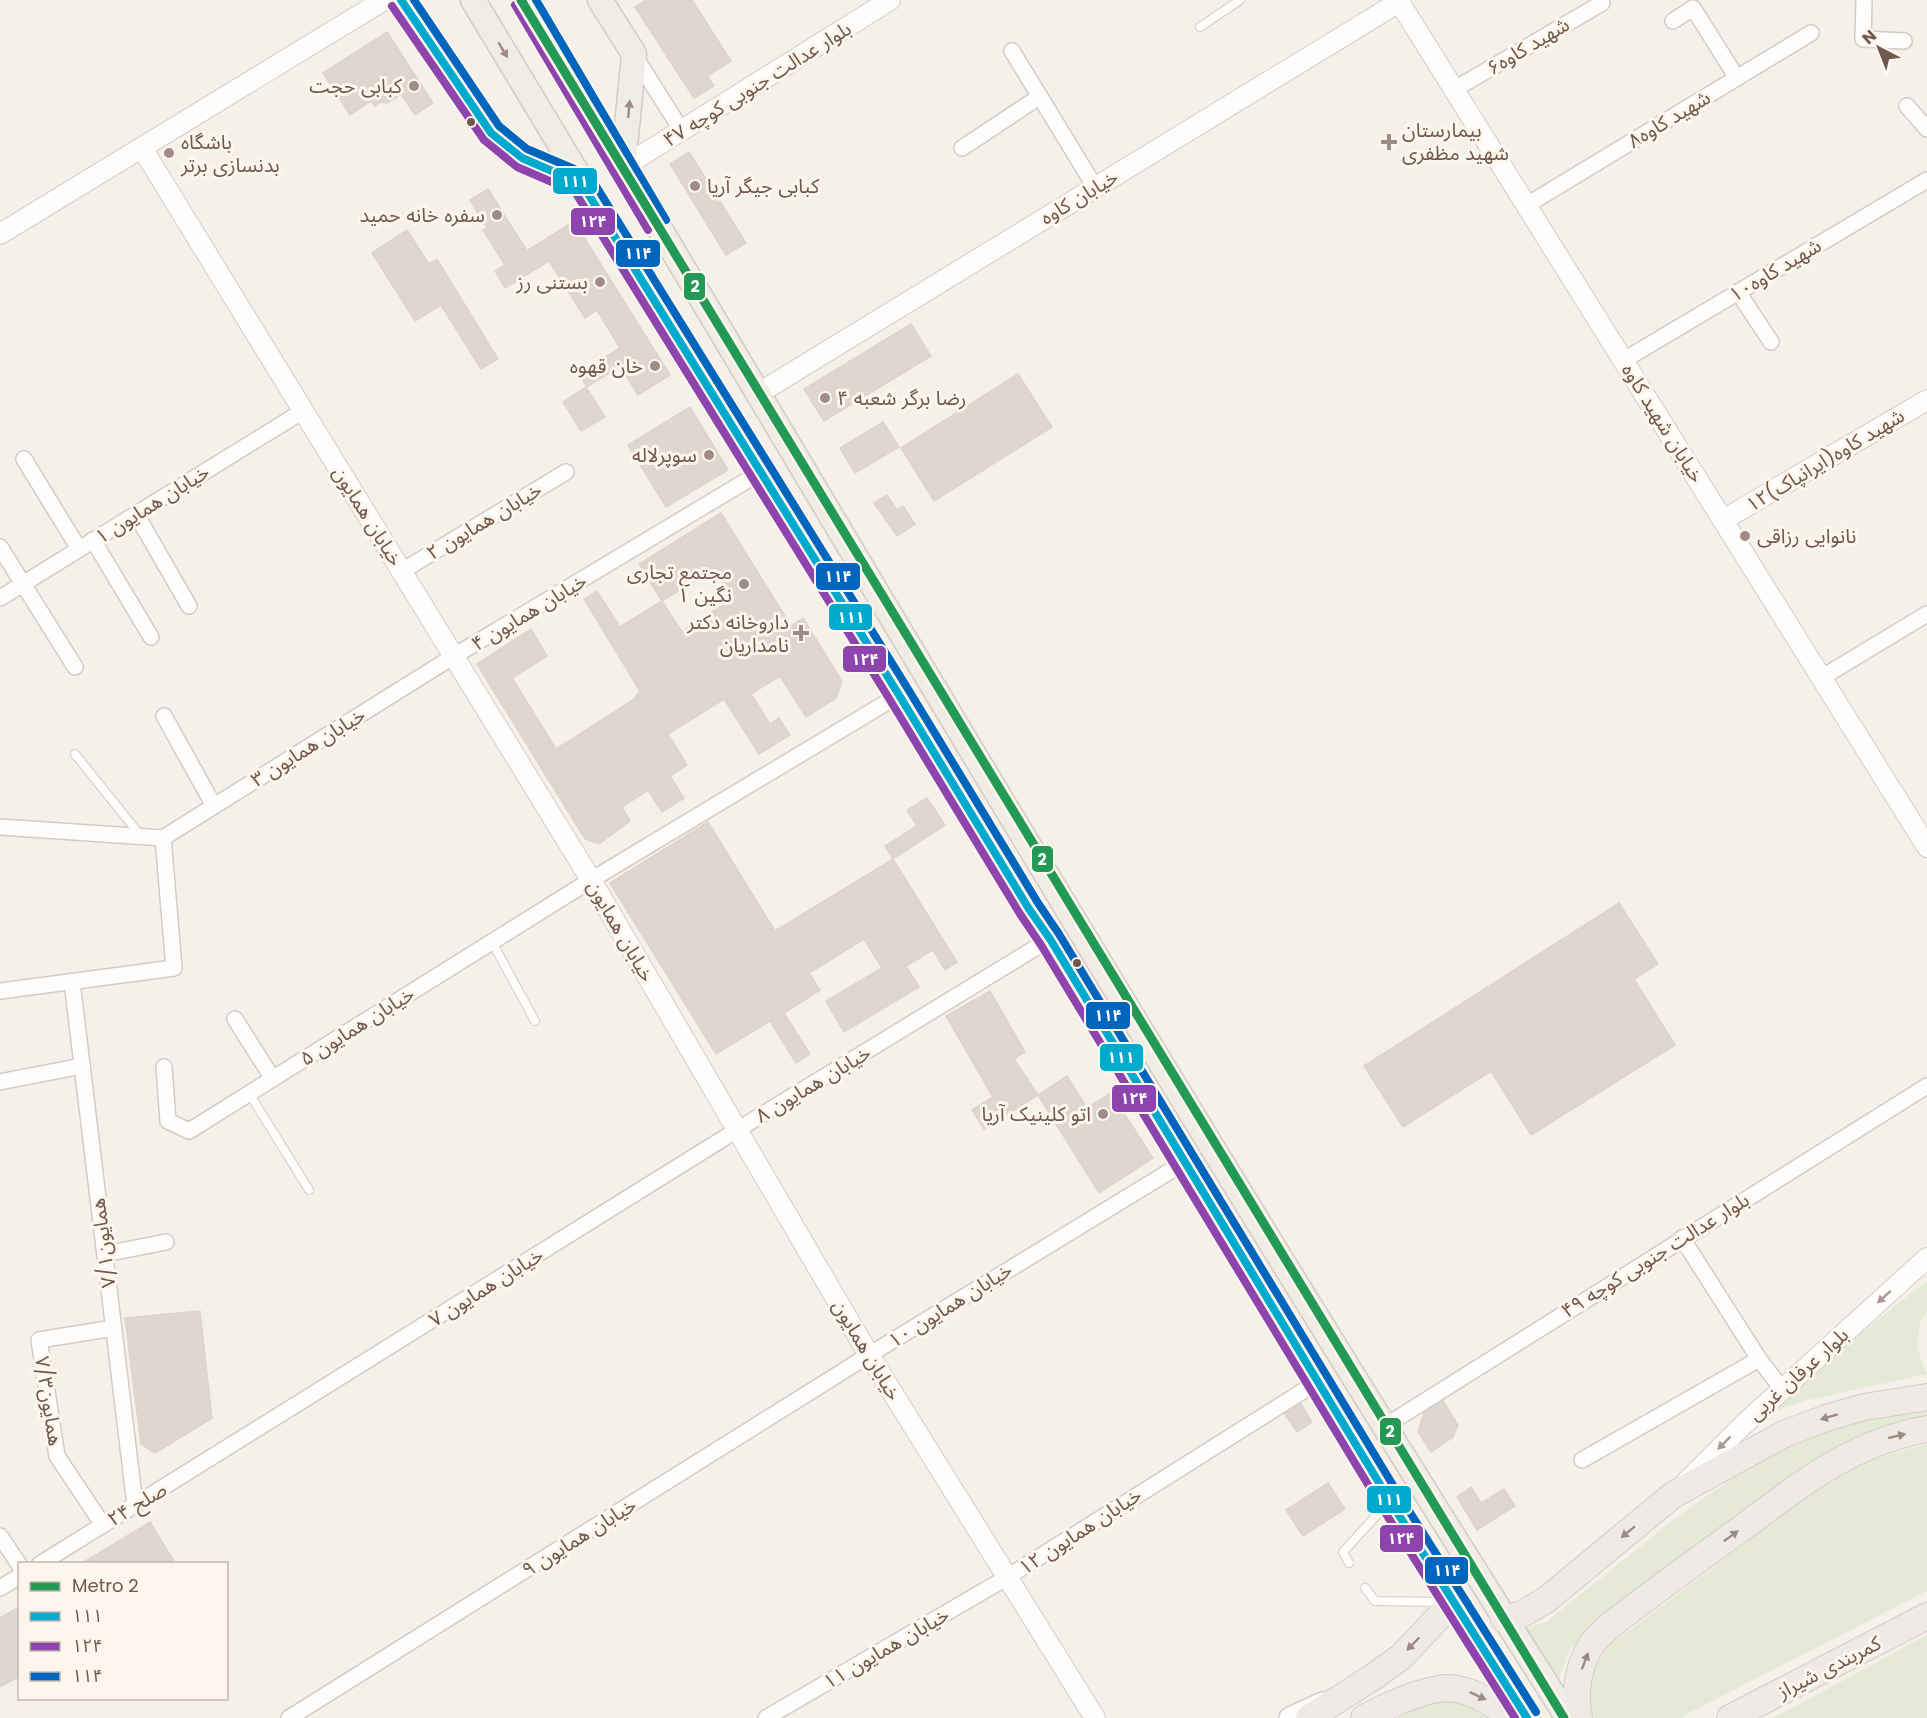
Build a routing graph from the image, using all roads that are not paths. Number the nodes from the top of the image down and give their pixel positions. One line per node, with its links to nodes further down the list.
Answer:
1 (384, 0): 23 (street)
2 (401, 0): 27 (main road)
3 (473, 0): 27 (main road, one-way to 27)
4 (524, 0): 25 (main road)
5 (600, 0): 16 (main road)
6 (890, 0): 22 (street, بلوار عدالت جنوبی کوچه ۴۷)
7 (1240, 0): 12 (lane)
8 (1864, 0): 14 (street)
9 (1399, 1): 18 (street, خیابان شهید کاوه); 28 (street, خیابان کاوه)
10 (1602, 3): 18 (street, شهید کاوه۶)
11 (1673, 21): 17 (street)
12 (1200, 27)
13 (1811, 33): 17 (street, شهید کاوه۸)
14 (1904, 41)
15 (1012, 51): 19 (street)
16 (634, 54): 22 (street); 25 (main road, one-way to 16)
17 (1737, 78): 29 (street, شهید کاوه۸)
18 (1455, 89): 29 (street, خیابان شهید کاوه)
19 (1040, 97): 24 (street); 28 (street)
20 (1907, 106): 21 (street)
21 (1927, 129)
22 (682, 131): 25 (street, بلوار عدالت جنوبی کوچه ۴۷)
23 (142, 148): 30 (street); 36 (street, خیابان همایون)
24 (962, 148)
25 (623, 167): 34 (main road)
26 (1927, 180): 31 (street, شهید کاوه۱۰)
27 (582, 184): 39 (main road)
28 (1095, 187): 34 (street, خیابان کاوه)
29 (1527, 205): 33 (street, خیابان شهید کاوه)
30 (0, 234)
31 (1738, 292): 32 (street); 33 (street, شهید کاوه۱۰)
32 (1771, 342)
33 (1624, 360): 41 (street, خیابان شهید کاوه)
34 (759, 393): 57 (main road)
35 (1927, 400): 41 (street, ۱۲شهید کاوه(ایرانپاک))
36 (303, 411): 40 (street, خیابان همایون ۱); 45 (street, خیابان همایون)
37 (24, 459): 44 (street)
38 (566, 472): 45 (street, خیابان همایون ۲)
39 (761, 472): 51 (street, خیابان همایون ۴); 54 (main road)
40 (136, 514): 42 (street, خیابان همایون ۱); 48 (street)
41 (1724, 520): 53 (street, خیابان شهید کاوه)
42 (93, 540): 44 (street, خیابان همایون ۱); 50 (street)
43 (0, 547): 46 (street)
44 (79, 549): 46 (street, خیابان همایون ۱)
45 (402, 571): 51 (street, خیابان همایون)
46 (22, 584): 47 (street, خیابان همایون ۱); 52 (street)
47 (0, 598)
48 (189, 606)
49 (1927, 614): 53 (street)
50 (151, 637)
51 (454, 656): 59 (street, خیابان همایون ۳); 64 (street, خیابان همایون)
52 (75, 667)
53 (1821, 678): 63 (street, خیابان شهید کاوه)
54 (899, 695): 58 (main road); 64 (street, خیابان همایون ۵)
55 (164, 716): 59 (street)
56 (75, 754): 61 (lane)
57 (976, 762): 58 (main road); 90 (main road)
58 (950, 778): 65 (main road)
59 (214, 806): 62 (street, خیابان همایون ۳)
60 (0, 827): 61 (street)
61 (141, 836): 62 (street)
62 (163, 838): 67 (street)
63 (1926, 841)
64 (591, 880): 66 (street, خیابان همایون ۵); 77 (street, خیابان همایون)
65 (1050, 939): 77 (street, خیابان همایون ۸); 78 (main road)
66 (492, 942): 70 (lane); 73 (street, خیابان همایون ۵)
67 (72, 982): 68 (street); 71 (street, همایون۷/۱)
68 (0, 991)
69 (235, 1019): 73 (street)
70 (535, 1021)
71 (82, 1066): 74 (street); 82 (street, همایون۷/۱)
72 (164, 1066): 76 (street, خیابان همایون ۵)
73 (273, 1079): 76 (street, خیابان همایون ۵)
74 (0, 1082)
75 (1927, 1086): 80 (street, بلوار عدالت جنوبی کوچه ۴۹)
76 (249, 1093): 79 (lane)
77 (737, 1130): 85 (street, خیابان همایون); 92 (street, خیابان همایون ۷)
78 (1185, 1162): 85 (street, خیابان همایون ۱۰); 87 (main road)
79 (309, 1190)
80 (1682, 1238): 86 (street); 90 (street, بلوار عدالت جنوبی کوچه ۴۹)
81 (166, 1242): 82 (street)
82 (105, 1254): 84 (street, همایون۷/۱)
83 (1927, 1258): 88 (street, بلوار عرفان غربی, one-way to 88)
84 (114, 1328): 96 (street, همایون۷/۱); 97 (street, همایون۷/۳)
85 (868, 1355): 103 (street, خیابان همایون); 110 (street, خیابان همایون ۹)
86 (1759, 1359): 88 (street); 93 (street)
87 (1319, 1382): 95 (main road); 103 (street, خیابان همایون ۱۲)
88 (1782, 1389): 94 (street, بلوار عرفان غربی, one-way to 94)
89 (1927, 1397): 94 (highway, one-way to 94)
90 (1385, 1426): 108 (main road)
91 (1927, 1429): 119 (highway, one-way to 91)
92 (235, 1444): 96 (street, صلح ۲۴)
93 (1582, 1460)
94 (1673, 1495): 108 (highway, one-way to 108)
95 (1390, 1501): 101 (lane); 106 (main road)
96 (135, 1505): 97 (street, صلح ۲۴)
97 (103, 1525): 99 (street, صلح ۲۴)
98 (0, 1536): 100 (street)
99 (42, 1562)
100 (18, 1563)
101 (1349, 1563)
102 (18, 1577): 104 (street)
103 (1006, 1578): 111 (street, خیابان همایون ۱۱); 112 (street, خیابان همایون)
104 (0, 1588)
105 (1365, 1588): 106 (lane)
106 (1453, 1602): 109 (highway, one-way to 109); 117 (main road)
107 (1927, 1616): 120 (highway, کمربندی شیراز)
108 (1504, 1619): 118 (main road)
109 (1346, 1695): 113 (main road); 114 (highway)
110 (289, 1718)
111 (766, 1718)
112 (1095, 1718)
113 (1290, 1718)
114 (1309, 1718)
115 (1364, 1718): 116 (highway, one-way to 116)
116 (1510, 1718)
117 (1527, 1718)
118 (1568, 1718)
119 (1579, 1718)
120 (1730, 1718)

